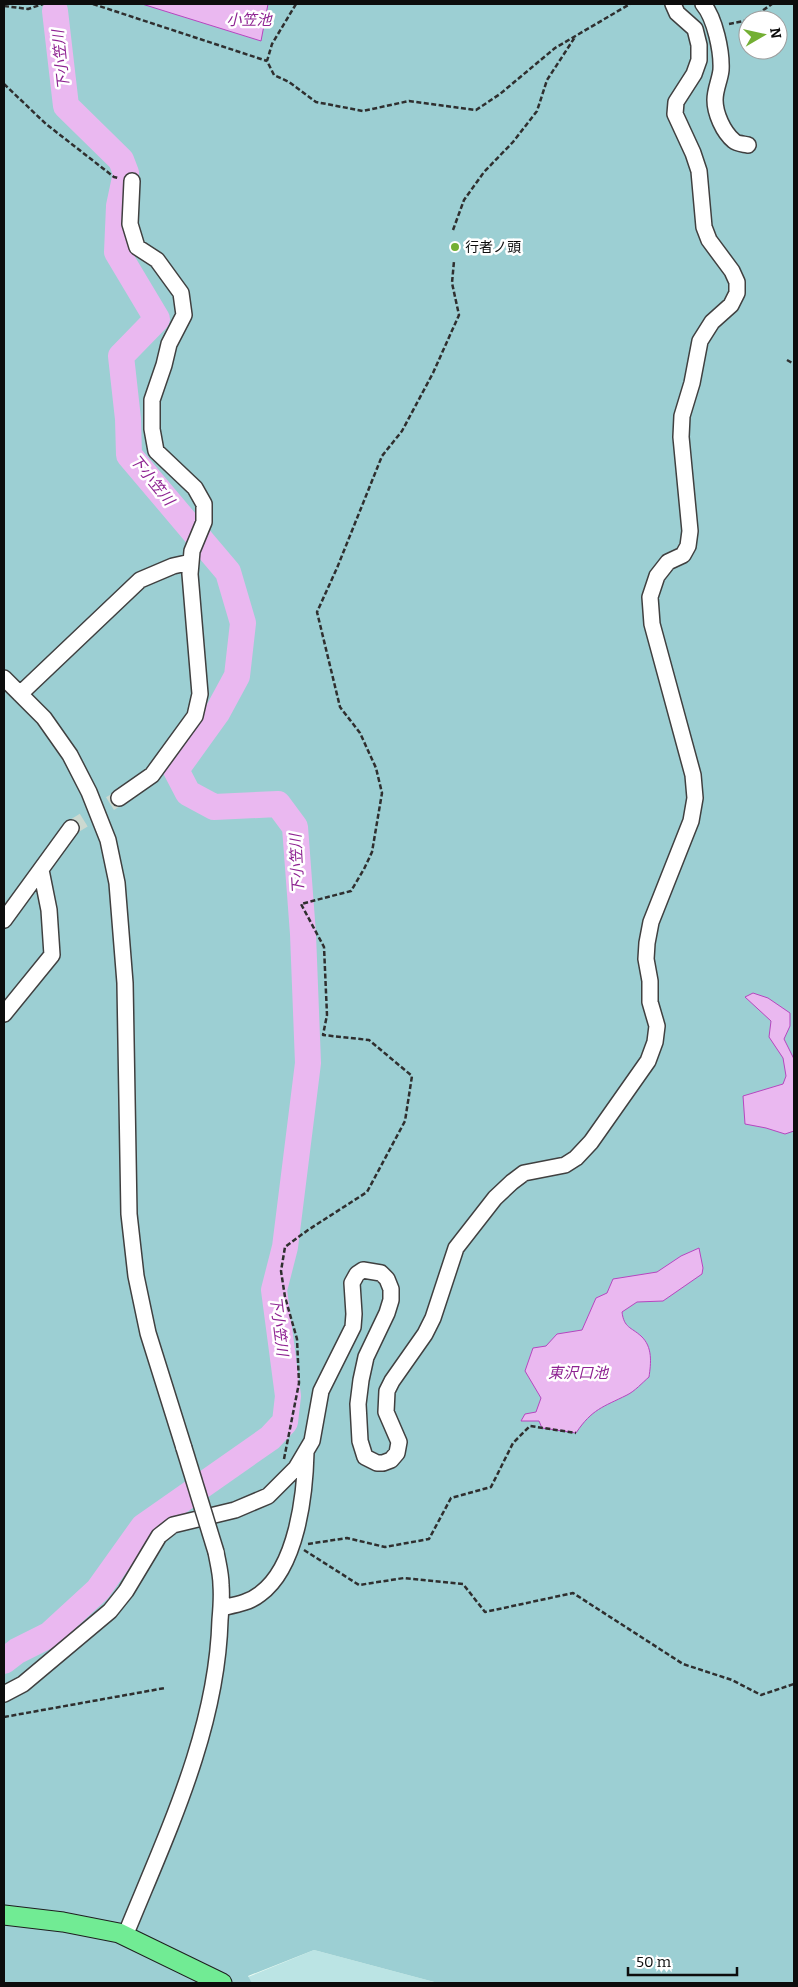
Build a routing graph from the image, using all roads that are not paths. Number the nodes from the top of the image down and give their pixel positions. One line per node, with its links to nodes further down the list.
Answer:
1 (673, 4): 13 (street)
2 (703, 4): 3 (street)
3 (748, 146)
4 (126, 180): 5 (street)
5 (191, 562): 7 (street); 8 (street)
6 (4, 678): 7 (street)
7 (20, 694): 14 (street, bridge)
8 (119, 798)
9 (71, 828): 10 (street)
10 (41, 870): 11 (street); 12 (street)
11 (4, 920)
12 (4, 1014)
13 (306, 1452): 14 (street); 15 (street)
14 (221, 1608): 17 (street)
15 (4, 1694)
16 (4, 1915): 17 (main road)
17 (125, 1936): 18 (main road)
18 (222, 1983)

